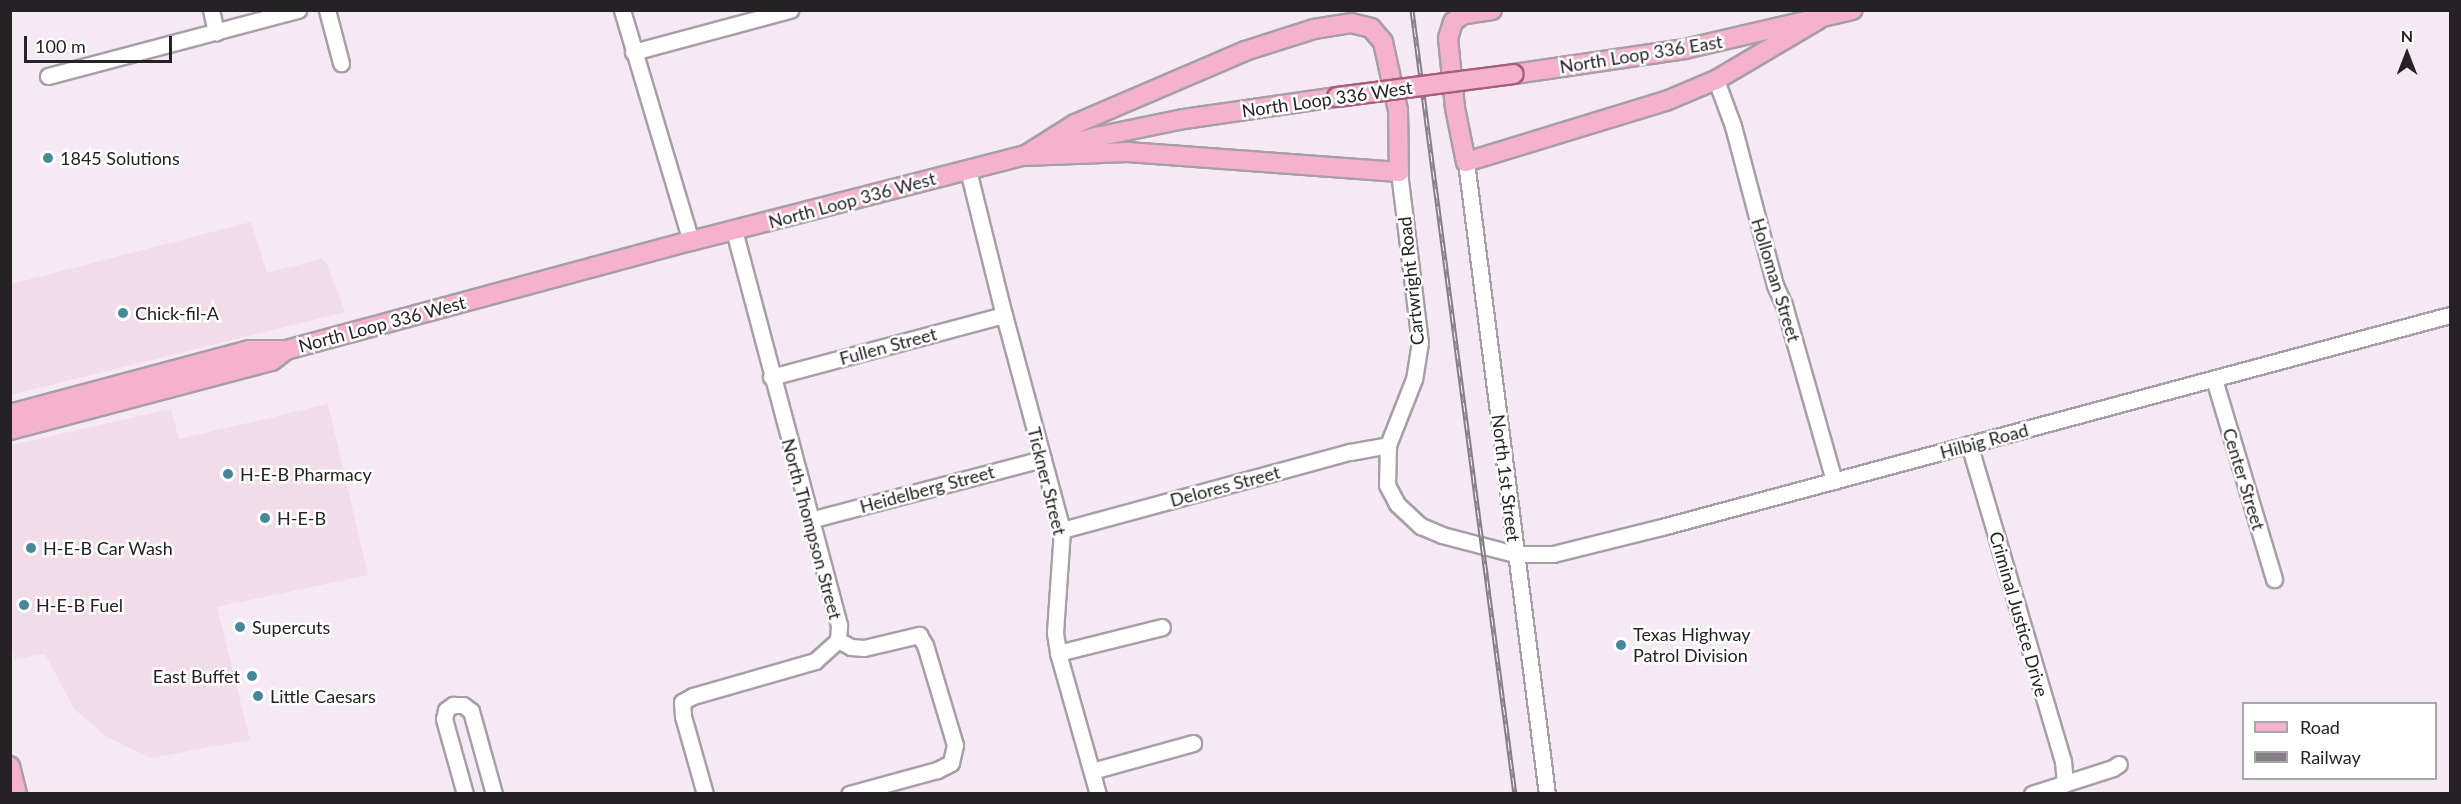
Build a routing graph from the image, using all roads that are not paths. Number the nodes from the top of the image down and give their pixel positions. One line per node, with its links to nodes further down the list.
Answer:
1 (211, 10): 9 (street)
2 (298, 10): 9 (street)
3 (327, 10): 11 (street)
4 (622, 10): 10 (street)
5 (790, 10): 10 (street)
6 (1491, 10): 16 (main road)
7 (1846, 12): 8 (main road)
8 (1815, 15): 13 (main road); 14 (main road, North Loop 336 East, bridge)
9 (216, 32): 12 (street)
10 (633, 52): 20 (street)
11 (341, 63)
12 (48, 76)
13 (1716, 80): 16 (main road); 35 (street, Holloman Street)
14 (1426, 86): 15 (main road, North Loop 336 West, bridge)
15 (1024, 156): 17 (main road, North Loop 336 West); 18 (main road); 18 (main road)
16 (1466, 162): 38 (street, North 1st Street)
17 (969, 170): 19 (main road, North Loop 336 West); 21 (street, Tickner Street)
18 (1399, 172): 33 (street, Cartwright Road)
19 (734, 231): 20 (main road, North Loop 336 West); 26 (street, North Thompson Street)
20 (691, 241): 23 (main road, North Loop 336 West)
21 (1004, 315): 26 (street, Fullen Street); 34 (street, Tickner Street)
22 (2451, 315): 27 (street, Hilbig Road)
23 (286, 350): 24 (main road, North Loop 336 West); 28 (main road, North Loop 336 West)
24 (217, 358): 25 (main road, North Loop 336 West); 28 (main road)
25 (147, 376): 29 (main road); 30 (main road, North Loop 336 West)
26 (771, 377): 36 (street, North Thompson Street)
27 (2214, 379): 32 (street, Hilbig Road); 39 (street, Center Street)
28 (157, 391): 29 (main road, North Loop 336 West)
29 (114, 403): 31 (main road, North Loop 336 West)
30 (10, 414)
31 (10, 430)
32 (1969, 444): 35 (street, Hilbig Road); 47 (street, Criminal Justice Drive)
33 (1388, 445): 37 (street, Delores Street); 38 (street, Cartwright Road)
34 (1043, 459): 36 (street, Heidelberg Street); 37 (street, Tickner Street)
35 (1834, 481): 38 (street, Hilbig Road)
36 (810, 520): 41 (street, North Thompson Street)
37 (1062, 530): 42 (street, Tickner Street)
38 (1515, 554): 54 (street, North 1st Street)
39 (2274, 579)
40 (1162, 627): 42 (street)
41 (838, 640): 51 (street, North Thompson Street); 52 (street)
42 (1058, 653): 46 (street, Tickner Street)
43 (1193, 743): 46 (street)
44 (2119, 764): 47 (street)
45 (11, 768): 48 (main road)
46 (1092, 771): 53 (street, Tickner Street)
47 (2065, 784): 55 (street)
48 (17, 794)
49 (465, 794): 50 (street)
50 (494, 794)
51 (705, 794)
52 (849, 794)
53 (1098, 794)
54 (1547, 794)
55 (2032, 794)

